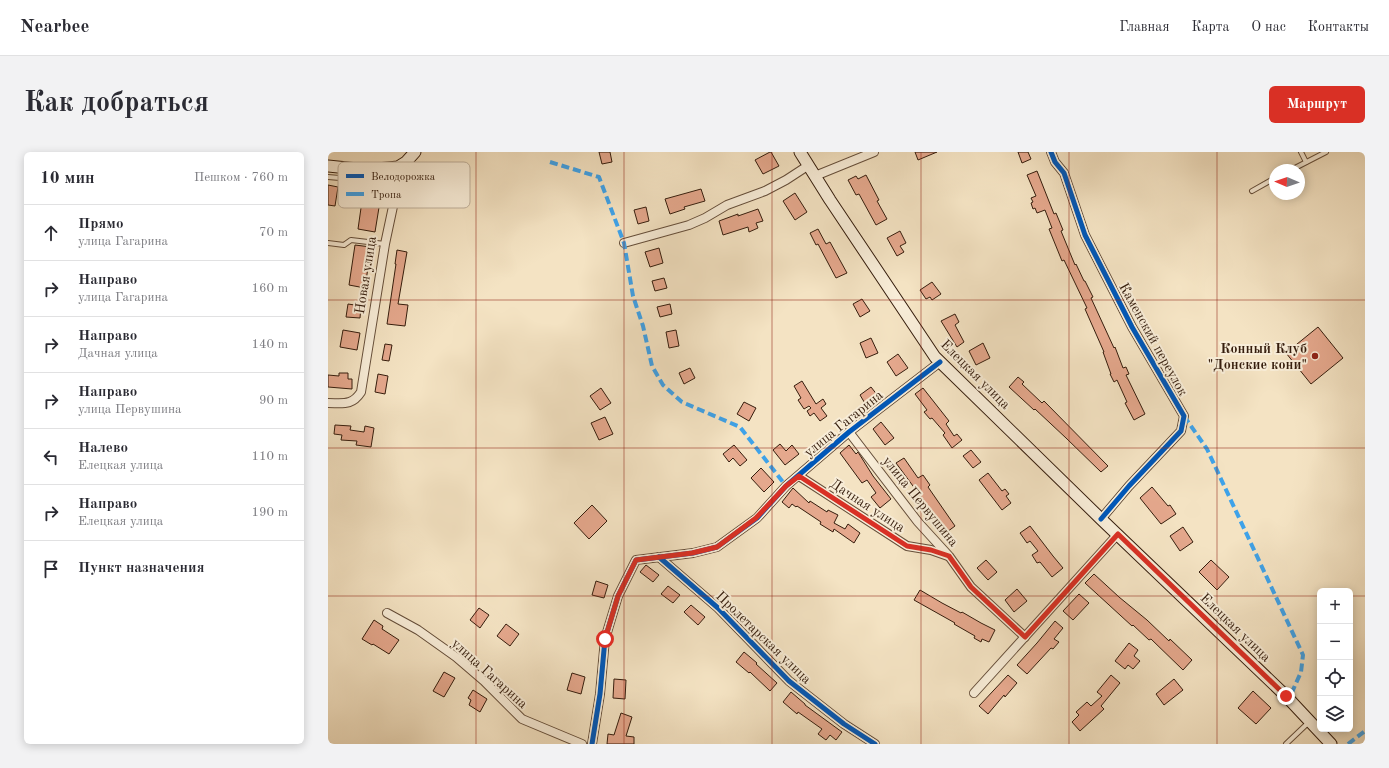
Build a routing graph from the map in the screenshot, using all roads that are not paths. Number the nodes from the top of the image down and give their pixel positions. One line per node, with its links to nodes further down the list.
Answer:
1 (415, 152): 7 (main road)
2 (800, 152): 11 (main road, Елецкая улица)
3 (874, 152): 13 (street)
4 (1051, 152): 26 (street, Каменский переулок)
5 (1302, 152): 8 (lane)
6 (1326, 152): 8 (lane)
7 (406, 162)
8 (1306, 162): 9 (lane)
9 (1302, 164)
10 (328, 166): 12 (main road)
11 (808, 166): 13 (main road, Елецкая улица); 20 (street)
12 (338, 167)
13 (815, 176): 22 (main road, Елецкая улица)
14 (328, 177): 15 (lane)
15 (338, 178)
16 (1269, 181): 17 (lane)
17 (1252, 190)
18 (393, 208): 21 (street, Новая улица)
19 (328, 242): 21 (lane)
20 (624, 243)
21 (385, 244): 23 (street, Новая улица)
22 (940, 362): 24 (street, улица Гагарина); 26 (main road, Елецкая улица)
23 (328, 403)
24 (849, 432): 25 (street, улица Гагарина); 28 (street, улица Первушина)
25 (799, 476): 28 (street, Дачная улица); 29 (street, улица Гагарина)
26 (1101, 519): 27 (main road, Елецкая улица)
27 (1118, 534): 31 (street); 33 (main road, Елецкая улица)
28 (949, 556): 31 (street, улица Первушина)
29 (659, 557): 35 (street, улица Гагарина); 36 (street, Пролетарская улица)
30 (387, 613): 34 (street, улица Гагарина)
31 (1025, 637): 32 (street)
32 (974, 694)
33 (1310, 721): 37 (lane); 38 (main road, Елецкая улица)
34 (582, 744)
35 (592, 744)
36 (875, 744)
37 (1286, 744)
38 (1332, 744)

